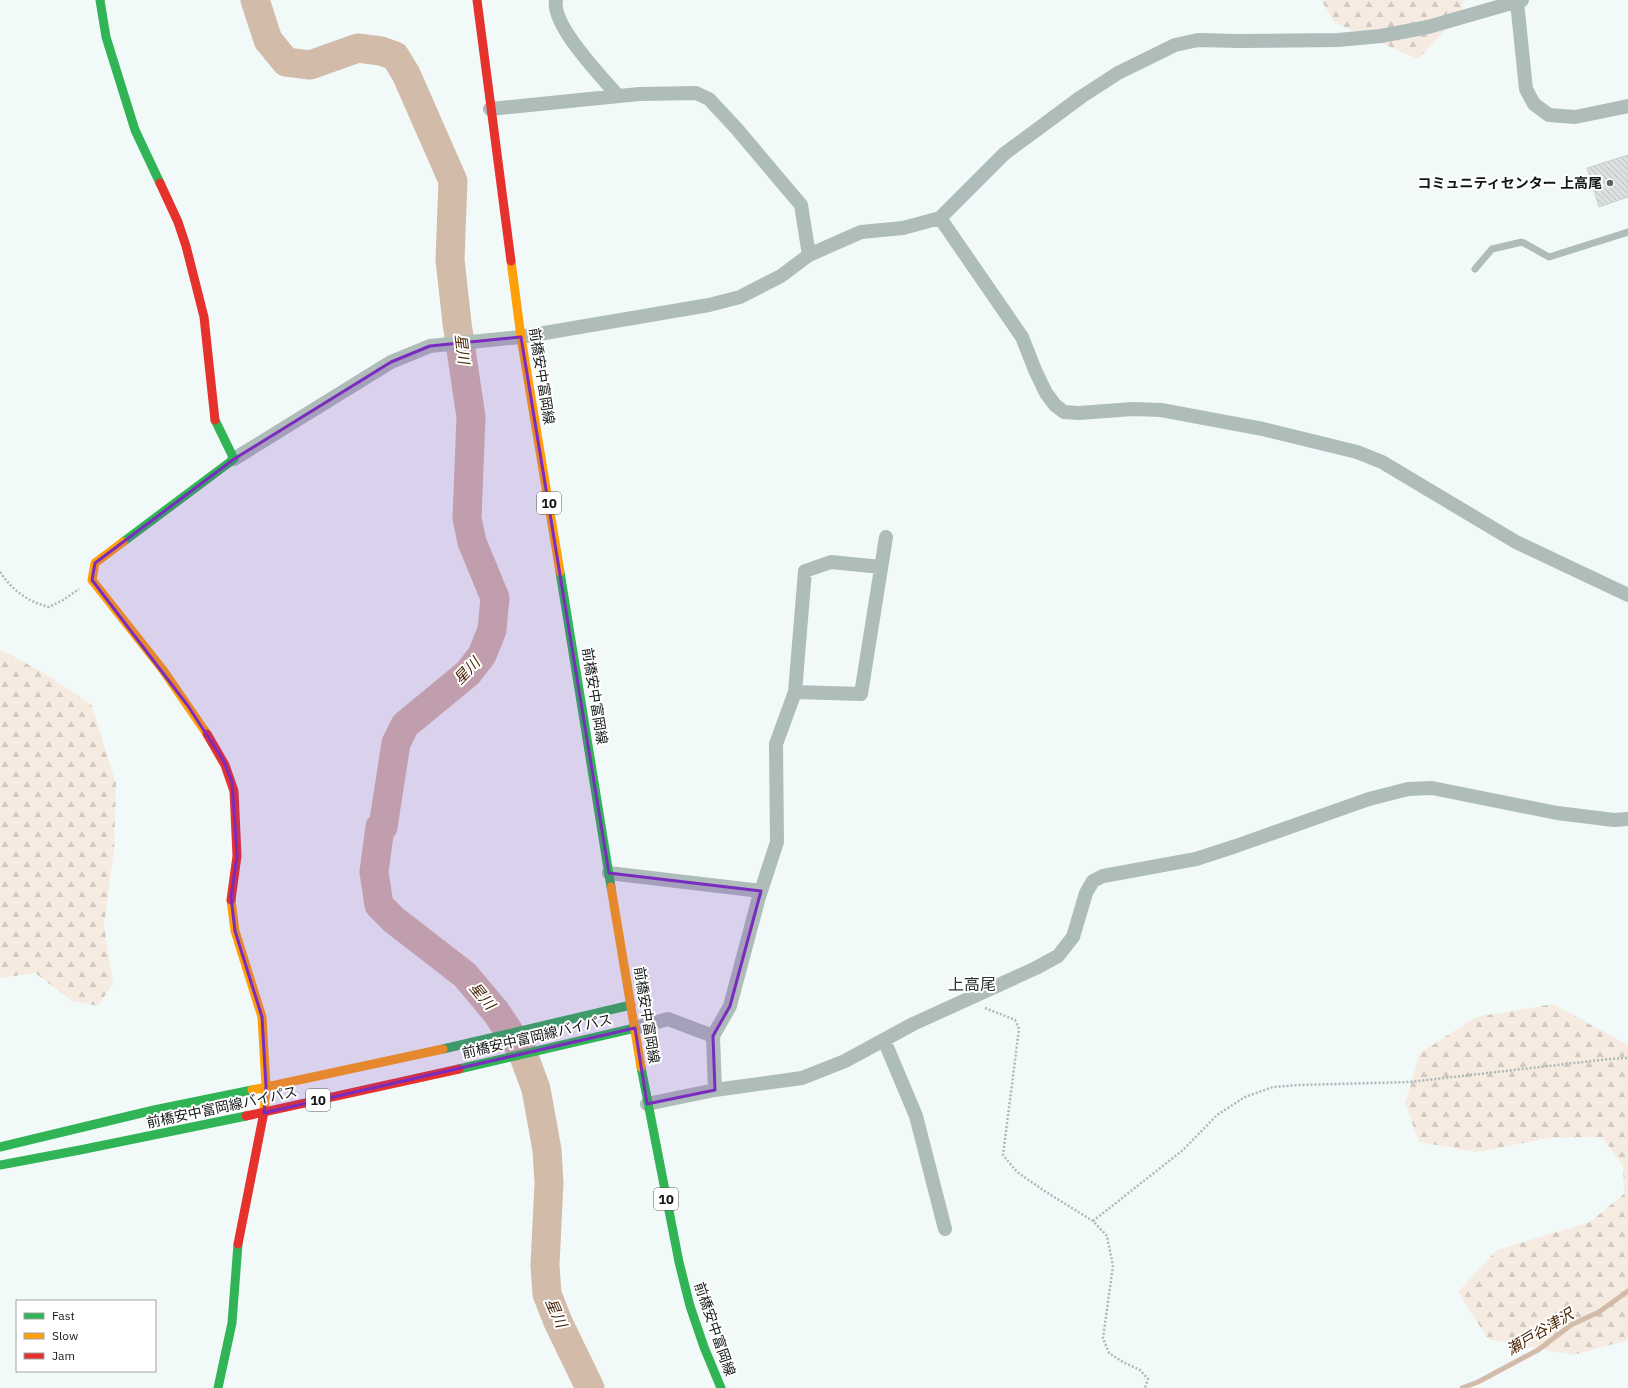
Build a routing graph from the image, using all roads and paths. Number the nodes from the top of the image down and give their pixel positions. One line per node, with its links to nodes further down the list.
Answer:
1 (100, 0): 13 (main road)
2 (477, 0): 7 (main road, 前橋安中富岡線 / 10)
3 (556, 0): 5 (street)
4 (1520, 1): 6 (street); 8 (street)
5 (618, 96): 7 (street); 10 (street)
6 (1628, 106)
7 (490, 109): 12 (main road, 前橋安中富岡線 / 10)
8 (940, 218): 10 (street); 18 (street)
9 (1628, 232): 11 (lane)
10 (809, 255): 12 (street)
11 (1475, 269)
12 (521, 337): 13 (street); 21 (main road, 前橋安中富岡線 / 10)
13 (234, 459): 17 (main road)
14 (886, 537): 15 (street)
15 (881, 567): 19 (street); 19 (street)
16 (0, 572): 17 (path)
17 (92, 580): 29 (main road)
18 (1628, 595)
19 (795, 692): 22 (street)
20 (1628, 819): 23 (street)
21 (610, 873): 22 (street); 24 (main road, 前橋安中富岡線 / 10)
22 (761, 891): 26 (street)
23 (963, 1002): 27 (street); 35 (path)
24 (631, 1005): 25 (main road, 前橋安中富岡線 / 10); 29 (main road, 前橋安中富岡線バイパス / 10)
25 (635, 1028): 26 (street); 31 (main road, 前橋安中富岡線 / 10); 32 (main road, 前橋安中富岡線バイパス / 10)
26 (713, 1036): 30 (street)
27 (884, 1040): 30 (street); 36 (street)
28 (1628, 1058): 35 (path)
29 (266, 1086): 32 (main road); 33 (main road, 前橋安中富岡線バイパス / 10)
30 (715, 1090): 31 (street)
31 (647, 1104): 38 (main road, 前橋安中富岡線 / 10)
32 (264, 1113): 34 (main road, 前橋安中富岡線バイパス / 10); 37 (main road)
33 (0, 1147)
34 (0, 1165)
35 (1093, 1221): 39 (path)
36 (945, 1229)
37 (218, 1388)
38 (721, 1388)
39 (1145, 1388)

